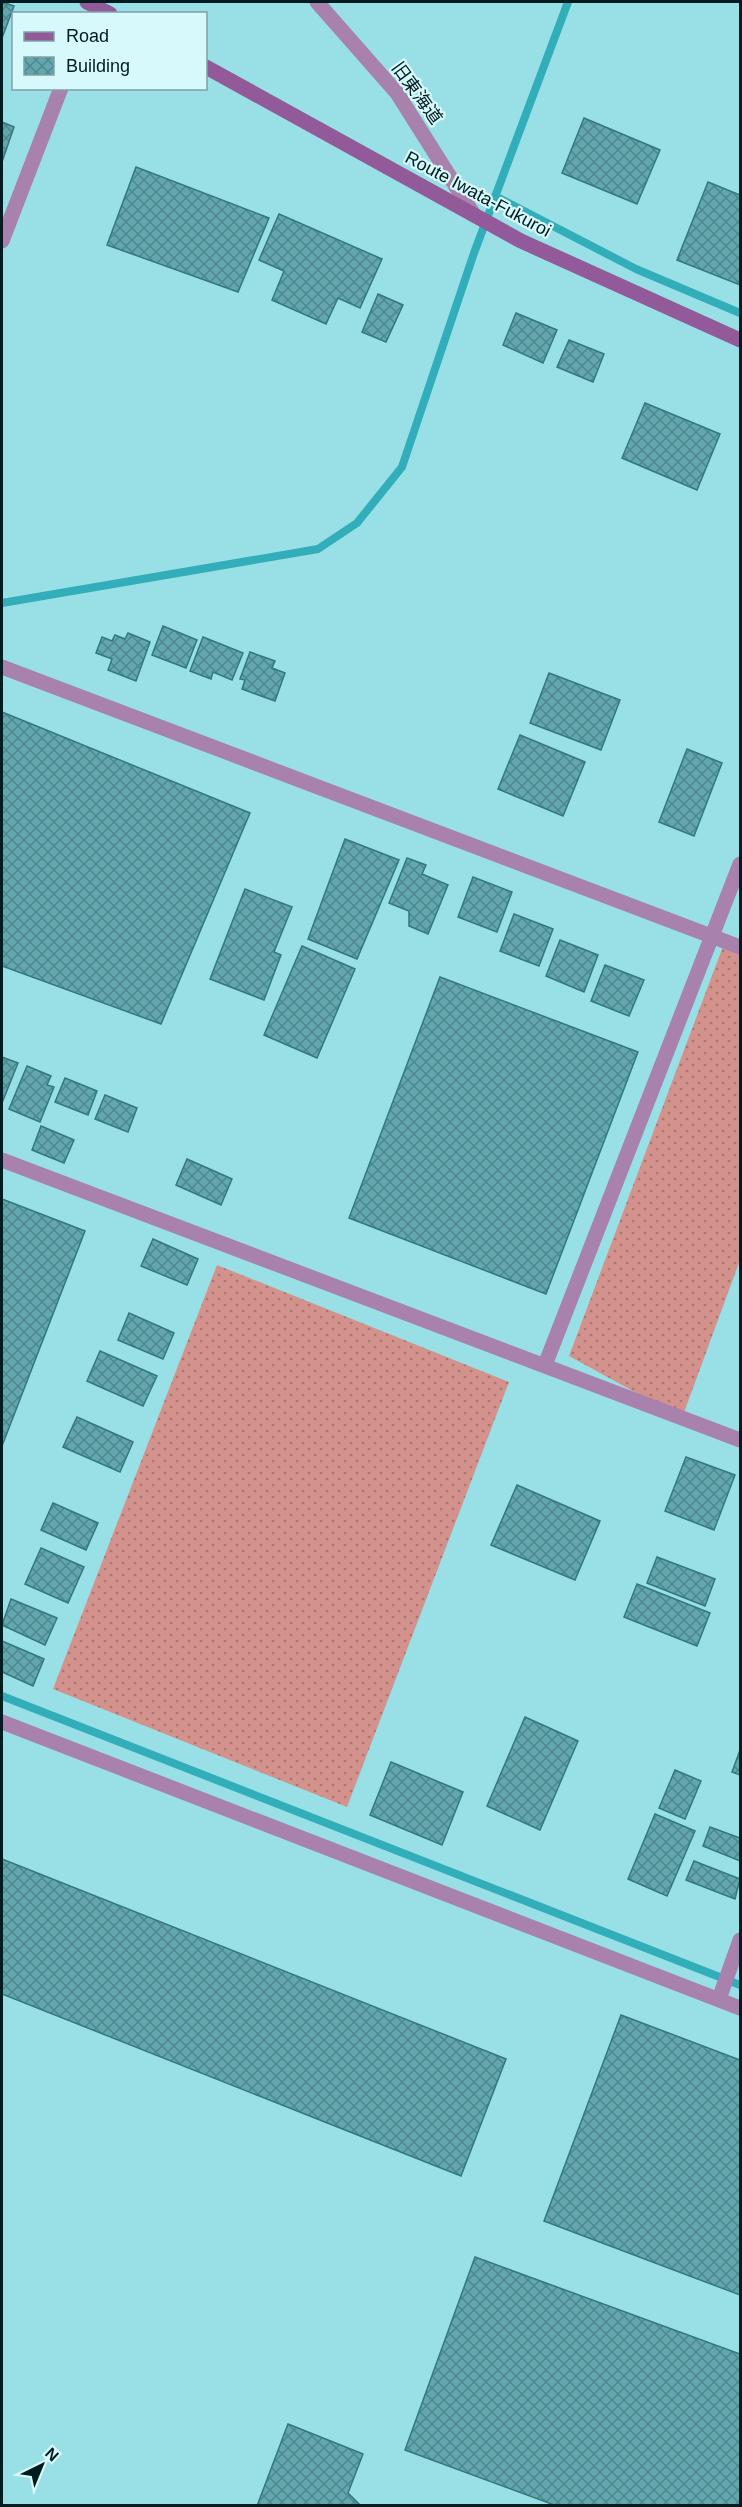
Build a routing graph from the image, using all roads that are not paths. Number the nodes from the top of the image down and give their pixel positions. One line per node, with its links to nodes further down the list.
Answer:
1 (317, 2): 4 (street, 旧東海道)
2 (207, 68): 4 (main road, Route Iwata-Fukuroi)
3 (61, 90): 5 (street)
4 (474, 215): 6 (main road, Route Iwata-Fukuroi)
5 (2, 241)
6 (741, 340)
7 (2, 667): 9 (street)
8 (741, 864): 9 (street)
9 (712, 936): 10 (street); 12 (street)
10 (741, 947)
11 (2, 1160): 12 (street)
12 (545, 1365): 13 (street)
13 (741, 1440)
14 (2, 1722): 16 (street)
15 (741, 1940): 16 (street)
16 (721, 1994): 17 (street)
17 (741, 2008)

